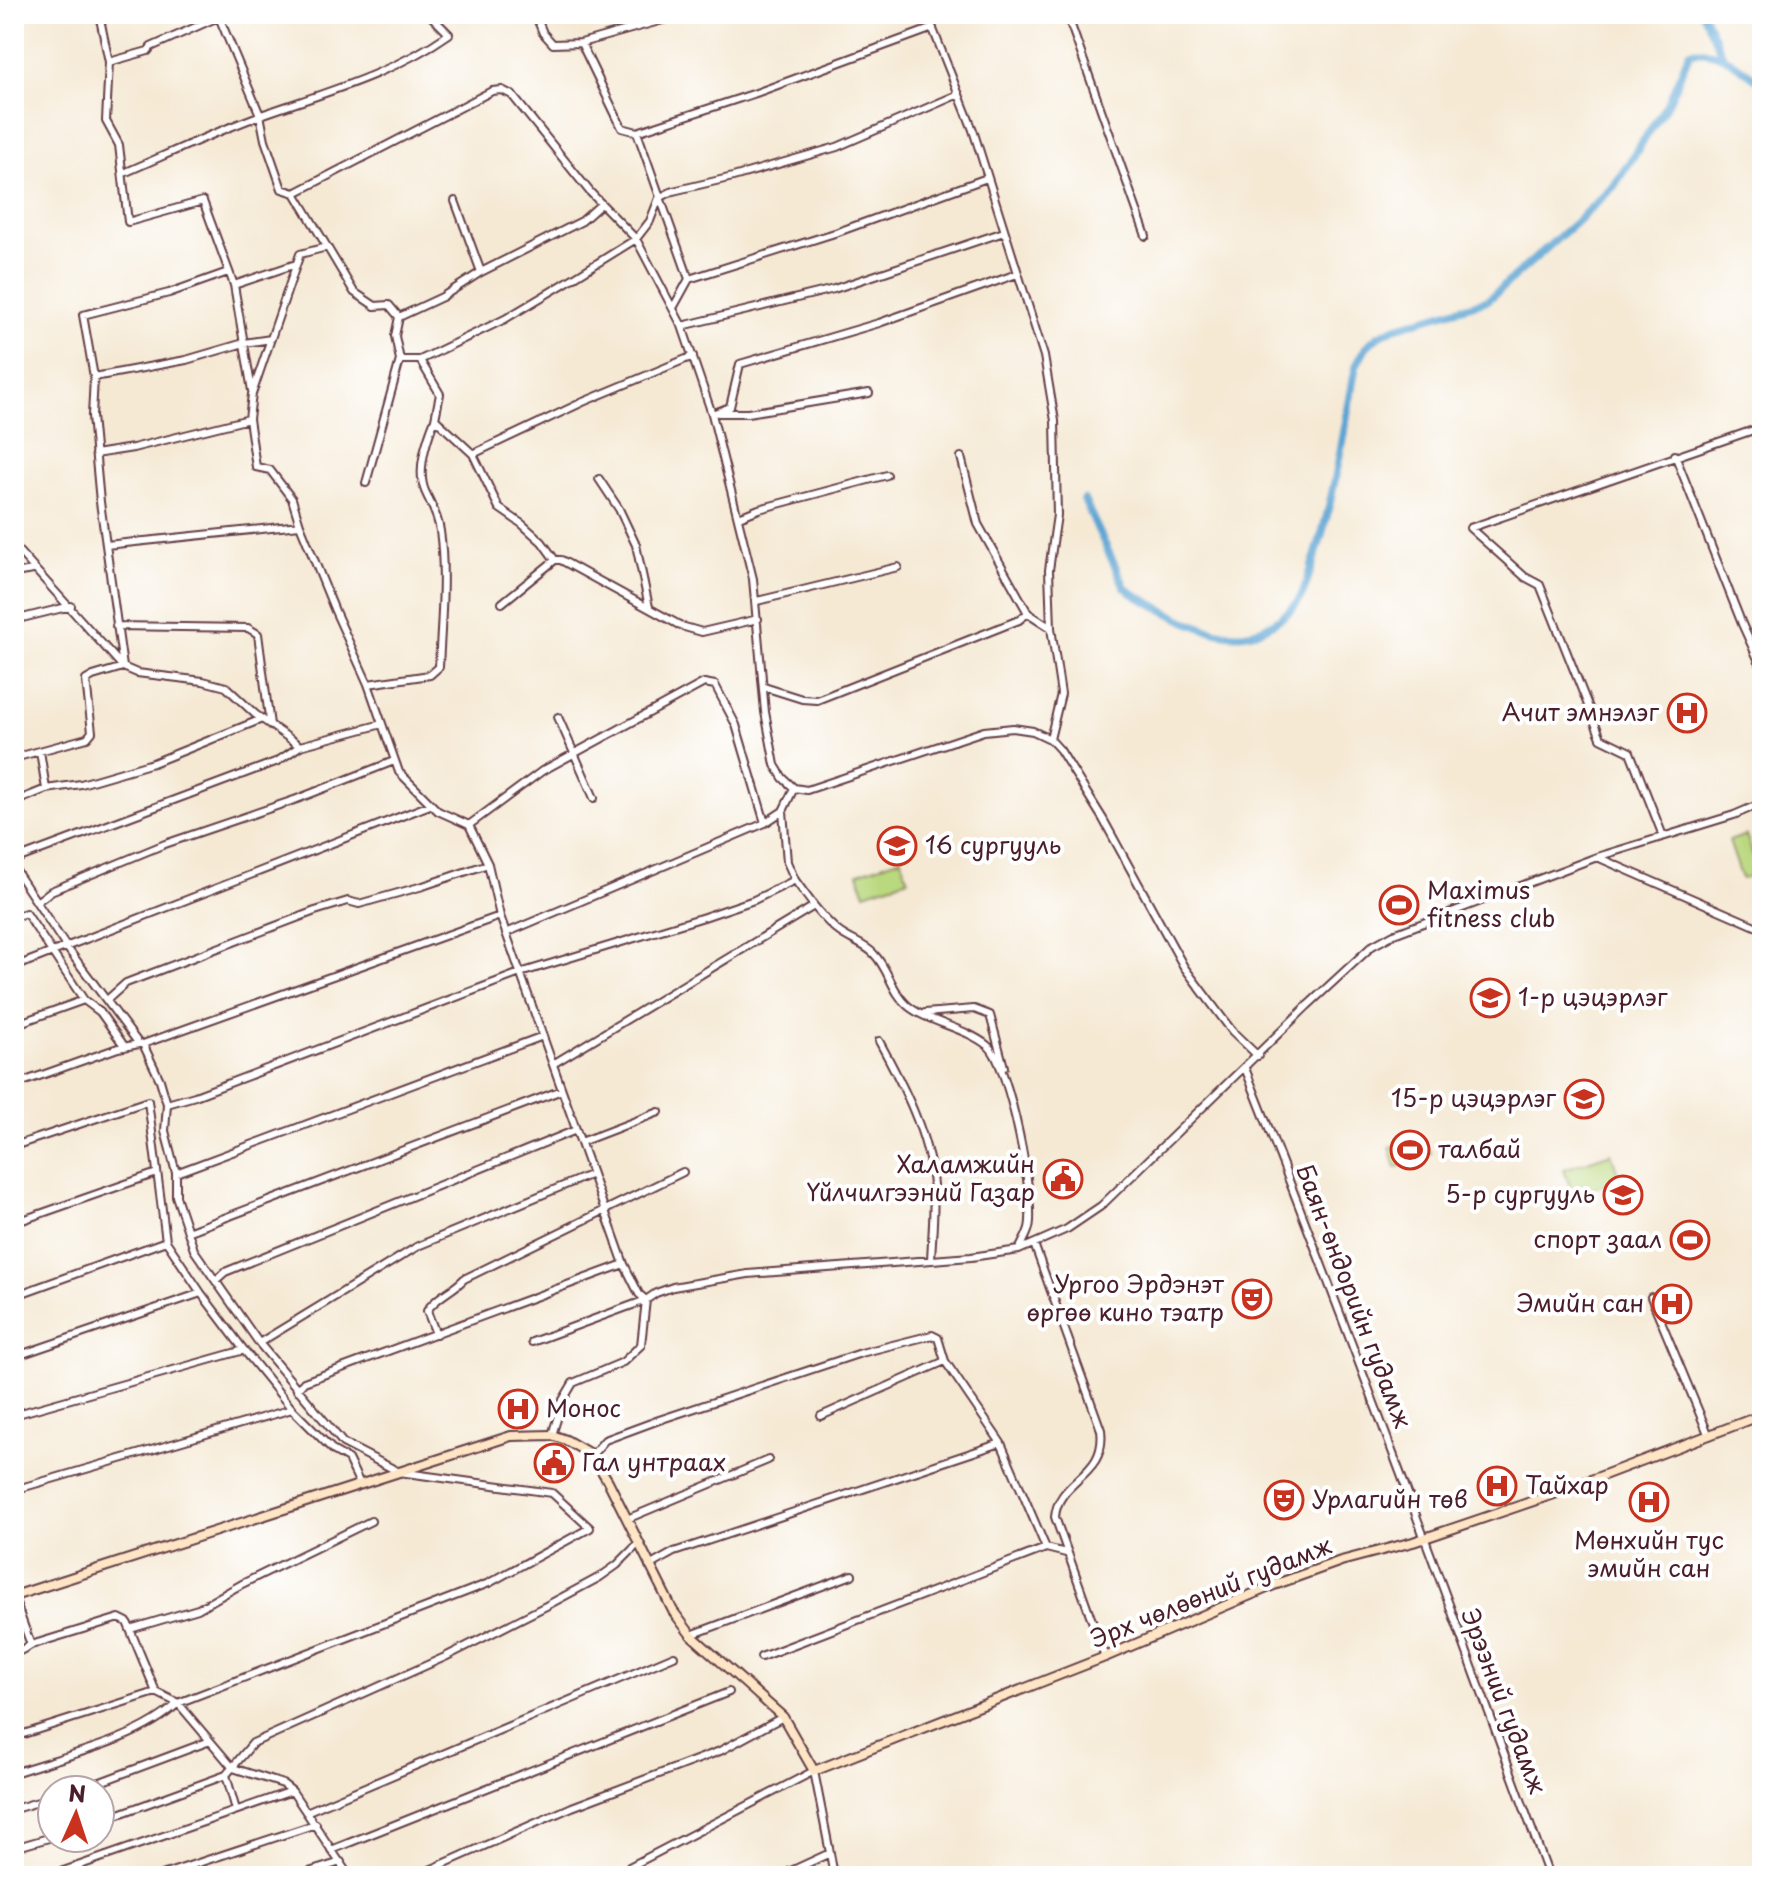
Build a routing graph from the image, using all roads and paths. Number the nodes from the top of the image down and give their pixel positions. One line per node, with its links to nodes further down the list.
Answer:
1 (99, 14): 10 (street)
2 (429, 14): 12 (street)
3 (535, 14): 9 (street)
4 (684, 14): 9 (street)
5 (927, 14): 8 (street)
6 (1067, 14): 21 (street)
7 (222, 16): 10 (street); 12 (street)
8 (933, 28): 11 (street); 13 (street)
9 (581, 43): 13 (street)
10 (109, 62): 14 (street)
11 (959, 94): 15 (street); 17 (street)
12 (260, 115): 14 (street); 16 (street)
13 (637, 132): 17 (street)
14 (124, 173): 25 (street)
15 (987, 178): 20 (street); 28 (street)
16 (295, 193): 19 (street); 23 (street)
17 (659, 198): 22 (street); 28 (street)
18 (455, 201): 26 (street)
19 (601, 204): 22 (street); 26 (street)
20 (1004, 232): 27 (street); 32 (street)
21 (1146, 236)
22 (636, 239): 30 (street); 37 (street)
23 (327, 247): 24 (street); 31 (street)
24 (296, 264): 29 (street); 33 (street)
25 (228, 272): 29 (street); 38 (street)
26 (481, 272): 31 (street)
27 (1017, 274): 41 (street); 68 (street)
28 (689, 279): 30 (street)
29 (234, 285): 34 (street)
30 (673, 308): 32 (street)
31 (399, 317): 36 (street)
32 (682, 326): 35 (street)
33 (271, 339): 34 (street); 40 (street)
34 (244, 343): 38 (street); 40 (street)
35 (693, 356): 41 (street); 46 (street)
36 (400, 360): 37 (street); 51 (street)
37 (420, 360): 43 (street)
38 (94, 377): 45 (street)
39 (869, 393): 41 (street)
40 (252, 394): 42 (street)
41 (712, 414): 52 (street)
42 (249, 419): 45 (street); 53 (street)
43 (435, 419): 46 (street); 71 (street)
44 (1762, 427): 47 (street)
45 (95, 454): 54 (street)
46 (473, 454): 56 (street)
47 (1675, 455): 70 (street); 92 (street)
48 (961, 457): 64 (street)
49 (887, 475): 52 (street)
50 (599, 479): 63 (street)
51 (366, 483)
52 (739, 517): 60 (street)
53 (300, 525): 54 (street); 71 (street)
54 (106, 545): 67 (street)
55 (14, 546): 58 (street)
56 (555, 560): 61 (street); 63 (street)
57 (898, 567): 60 (street)
58 (33, 570): 59 (street); 62 (street)
59 (14, 573)
60 (757, 601): 65 (street)
61 (502, 603)
62 (71, 606): 66 (street); 69 (street)
63 (649, 607): 65 (street)
64 (1028, 613): 68 (street); 72 (street)
65 (758, 619): 72 (street)
66 (14, 620)
67 (116, 626): 69 (street); 76 (street)
68 (1051, 628): 77 (street)
69 (123, 667): 74 (street); 79 (street)
70 (1762, 668)
71 (368, 684): 75 (street)
72 (764, 687): 83 (street)
73 (558, 717): 80 (street)
74 (262, 719): 76 (street); 84 (street)
75 (382, 724): 78 (street); 82 (street)
76 (270, 725): 78 (street)
77 (1050, 739): 83 (street); 116 (street)
78 (300, 746): 94 (street)
79 (40, 751): 81 (street); 84 (street)
80 (574, 753): 85 (street); 90 (street); 91 (street)
81 (14, 758)
82 (394, 761): 88 (street); 98 (street)
83 (794, 788): 89 (street)
84 (46, 789): 86 (street)
85 (594, 798)
86 (14, 802)
87 (1762, 803): 92 (street)
88 (430, 805): 91 (street); 104 (street)
89 (783, 811): 90 (street); 97 (street)
90 (765, 823): 103 (street)
91 (469, 825): 95 (street)
92 (1663, 836): 93 (street)
93 (1597, 857): 102 (street); 116 (street)
94 (14, 860)
95 (488, 864): 100 (street); 108 (street)
96 (14, 868): 98 (street)
97 (795, 880): 99 (street); 107 (street)
98 (38, 901): 104 (street)
99 (814, 906): 110 (street); 117 (street)
100 (500, 916): 103 (street); 114 (street)
101 (14, 917): 105 (street)
102 (1762, 929)
103 (506, 933): 107 (street)
104 (65, 945): 105 (street); 108 (street)
105 (50, 952): 106 (street); 109 (street)
106 (14, 967)
107 (520, 973): 112 (street); 122 (street)
108 (108, 999): 114 (street)
109 (84, 1000): 111 (street); 115 (street)
110 (921, 1014): 119 (street); 119 (street)
111 (14, 1025)
112 (543, 1036): 117 (street); 129 (street)
113 (879, 1041): 137 (street)
114 (141, 1044): 115 (street); 122 (street)
115 (125, 1047): 120 (street)
116 (1258, 1056): 118 (street)
117 (553, 1064): 121 (street)
118 (1245, 1068): 135 (street); 167 (street, Баян-өндорийн гудамж)
119 (1006, 1078): 136 (street)
120 (14, 1085)
121 (562, 1090): 124 (street); 133 (street)
122 (167, 1104): 129 (street)
123 (659, 1112): 125 (street)
124 (576, 1130): 125 (street); 140 (street)
125 (581, 1142): 130 (street)
126 (14, 1146): 128 (street)
127 (683, 1172): 131 (street)
128 (157, 1173): 132 (street); 134 (street)
129 (176, 1173): 133 (street)
130 (592, 1174): 131 (street); 148 (street)
131 (606, 1212): 138 (street); 146 (street)
132 (14, 1223)
133 (190, 1231): 139 (street)
134 (166, 1241): 141 (street); 143 (street)
135 (1034, 1244): 136 (street); 170 (street)
136 (1019, 1250): 137 (street)
137 (931, 1260): 145 (street)
138 (624, 1264): 145 (street); 146 (street)
139 (209, 1270): 140 (street); 141 (street)
140 (216, 1280): 148 (street)
141 (193, 1281): 142 (street)
142 (201, 1293): 149 (street); 150 (street)
143 (14, 1296)
144 (1651, 1297): 158 (street)
145 (646, 1300): 147 (street); 157 (street)
146 (436, 1334): 152 (street)
147 (532, 1342)
148 (259, 1343): 152 (street)
149 (244, 1350): 153 (street); 154 (street)
150 (14, 1357)
151 (945, 1361): 156 (street); 159 (street); 160 (street)
152 (297, 1390): 162 (street)
153 (292, 1409): 163 (street); 164 (street)
154 (14, 1415)
155 (1762, 1415): 158 (main road, Эрх чөлөөний гудамж)
156 (821, 1416)
157 (552, 1435): 160 (main road); 162 (main road)
158 (1709, 1436): 167 (main road, Эрх чөлөөний гудамж)
159 (1001, 1443): 169 (street); 171 (street)
160 (592, 1455): 165 (main road)
161 (768, 1460): 165 (street)
162 (399, 1472): 163 (main road); 183 (street)
163 (360, 1484): 173 (main road)
164 (14, 1490)
165 (627, 1519): 168 (main road)
166 (371, 1521): 174 (street)
167 (1423, 1538): 180 (main road, Эрх чөлөөний гудамж); 212 (street, Эрээний гудамж)
168 (638, 1544): 171 (main road); 187 (street)
169 (1046, 1548): 170 (street); 179 (street)
170 (1066, 1553): 180 (street)
171 (649, 1566): 175 (main road)
172 (852, 1575): 175 (street)
173 (14, 1597): 176 (street)
174 (130, 1629): 176 (street); 181 (street)
175 (691, 1635): 184 (main road)
176 (31, 1645): 177 (street)
177 (14, 1654)
178 (674, 1656): 196 (street)
179 (761, 1657)
180 (1105, 1657): 188 (main road, Эрх чөлөөний гудамж)
181 (156, 1692): 183 (street); 185 (street)
182 (729, 1692): 201 (street)
183 (178, 1703): 186 (street); 189 (street)
184 (783, 1717): 188 (main road); 208 (street)
185 (14, 1737)
186 (210, 1741): 187 (street); 191 (street)
187 (233, 1768): 190 (street); 192 (street)
188 (814, 1771): 202 (street); 209 (street)
189 (14, 1773)
190 (226, 1775): 195 (street); 197 (street)
191 (116, 1776)
192 (292, 1791): 195 (street); 196 (street)
193 (36, 1803): 194 (street)
194 (14, 1809)
195 (236, 1810): 204 (street)
196 (306, 1812): 198 (street)
197 (116, 1815)
198 (316, 1824): 201 (street); 205 (street)
199 (36, 1842): 200 (street)
200 (14, 1848)
201 (331, 1850): 203 (street)
202 (830, 1853): 210 (street); 211 (street)
203 (341, 1862): 206 (street); 207 (street)
204 (49, 1876)
205 (159, 1876)
206 (296, 1876)
207 (349, 1876)
208 (416, 1876)
209 (612, 1876)
210 (780, 1876)
211 (834, 1876)
212 (1549, 1876)

